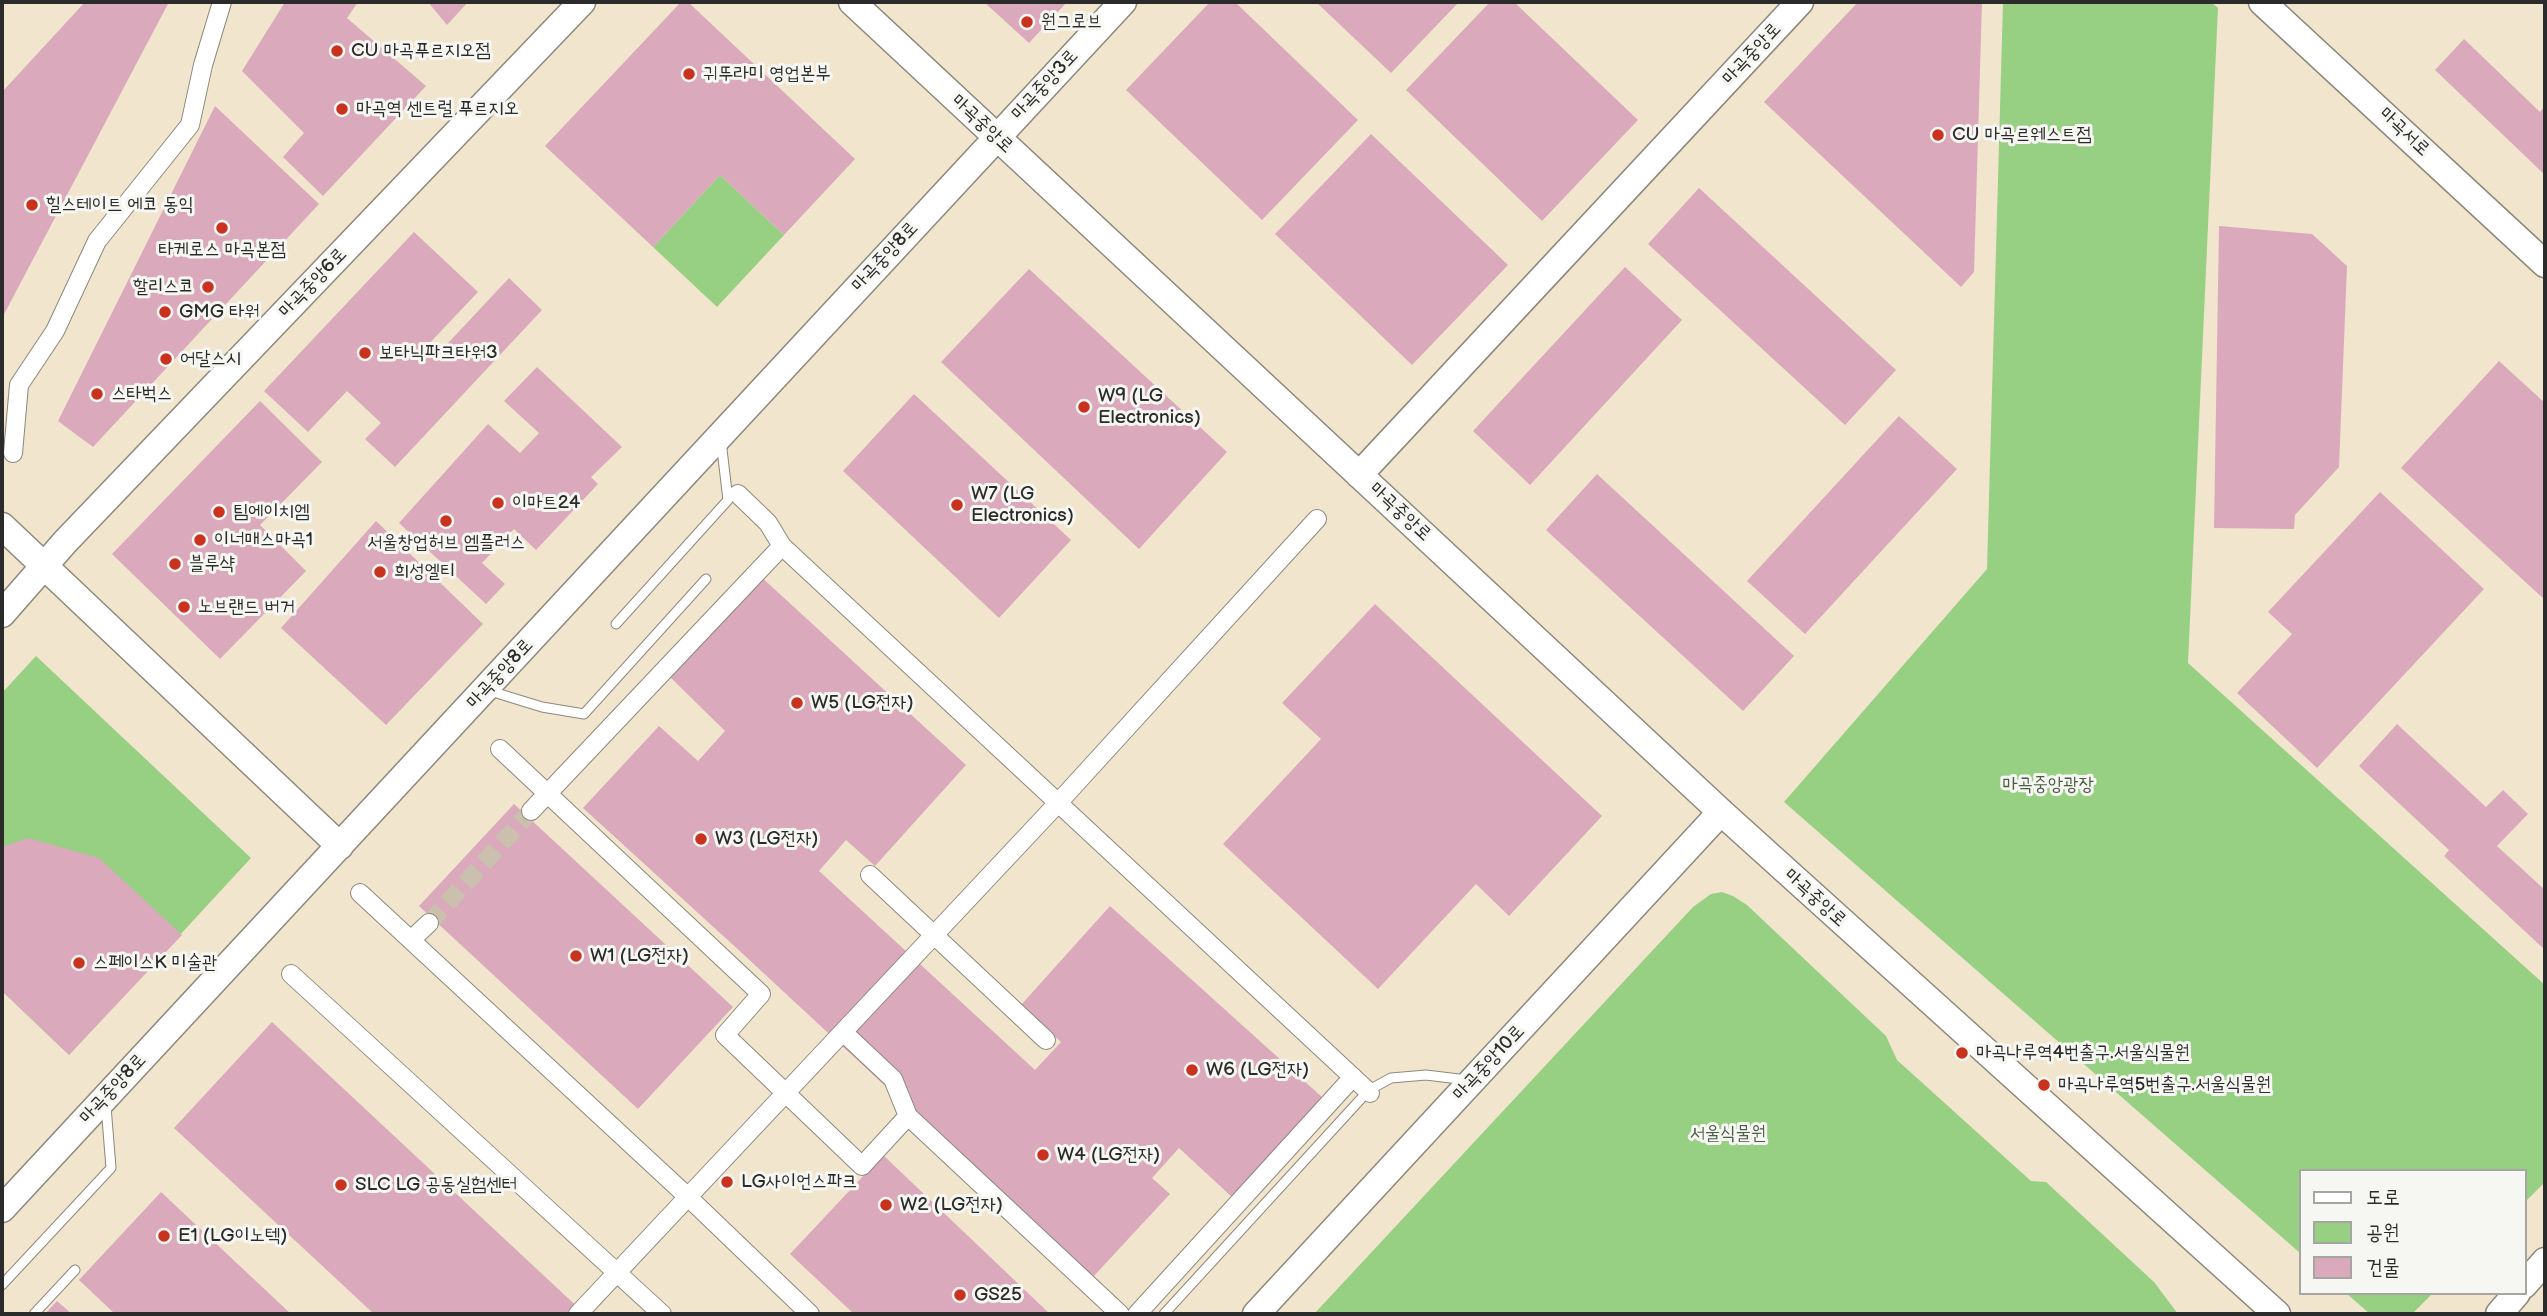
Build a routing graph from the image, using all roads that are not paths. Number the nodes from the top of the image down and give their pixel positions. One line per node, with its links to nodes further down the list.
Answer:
1 (222, 2): 10 (street)
2 (582, 2): 16 (street, 마곡중앙6로)
3 (852, 2): 7 (street, 마곡중앙로)
4 (1124, 2): 7 (street, 마곡중앙3로)
5 (1800, 2): 11 (street, 마곡중앙로)
6 (2262, 2): 8 (street, 마곡서로)
7 (996, 138): 9 (street, 마곡중앙8로); 11 (street, 마곡중앙로)
8 (2545, 264)
9 (720, 435): 19 (lane); 20 (street, 마곡중앙8로)
10 (13, 453)
11 (1359, 475): 25 (street, 마곡중앙로)
12 (738, 494): 15 (street)
13 (1317, 519): 23 (street)
14 (2, 526): 16 (street)
15 (782, 546): 22 (street); 23 (street)
16 (44, 565): 18 (street, 마곡중앙6로); 26 (street)
17 (706, 579): 20 (lane)
18 (2, 614)
19 (616, 624)
20 (485, 690): 26 (street, 마곡중앙8로)
21 (500, 749): 22 (street)
22 (548, 794): 24 (street); 38 (street)
23 (1058, 803): 30 (street); 35 (street)
24 (531, 811)
25 (1721, 813): 36 (street, 마곡중앙10로); 57 (street, 마곡중앙로)
26 (340, 846): 39 (street, 마곡중앙8로)
27 (870, 875): 30 (street)
28 (360, 893): 31 (street)
29 (429, 923): 31 (street)
30 (934, 934): 33 (street); 34 (street)
31 (411, 940): 41 (street)
32 (292, 974): 45 (street)
33 (843, 1032): 38 (street); 40 (street)
34 (1046, 1040)
35 (1353, 1077): 37 (street); 54 (street)
36 (1472, 1081): 37 (lane); 56 (street, 마곡중앙10로)
37 (1369, 1091): 55 (lane)
38 (785, 1094): 40 (street); 41 (street)
39 (106, 1097): 42 (street, 마곡중앙8로); 47 (lane)
40 (908, 1116): 53 (street)
41 (688, 1197): 45 (street); 52 (street)
42 (2, 1209)
43 (2545, 1261): 46 (street)
44 (75, 1270): 49 (lane)
45 (617, 1273): 50 (street); 51 (street)
46 (2526, 1283)
47 (2, 1285)
48 (2515, 1295): 58 (street)
49 (34, 1314)
50 (578, 1314)
51 (663, 1314)
52 (810, 1314)
53 (1120, 1314)
54 (1137, 1314)
55 (1164, 1314)
56 (1256, 1314)
57 (2277, 1314)
58 (2499, 1314)

